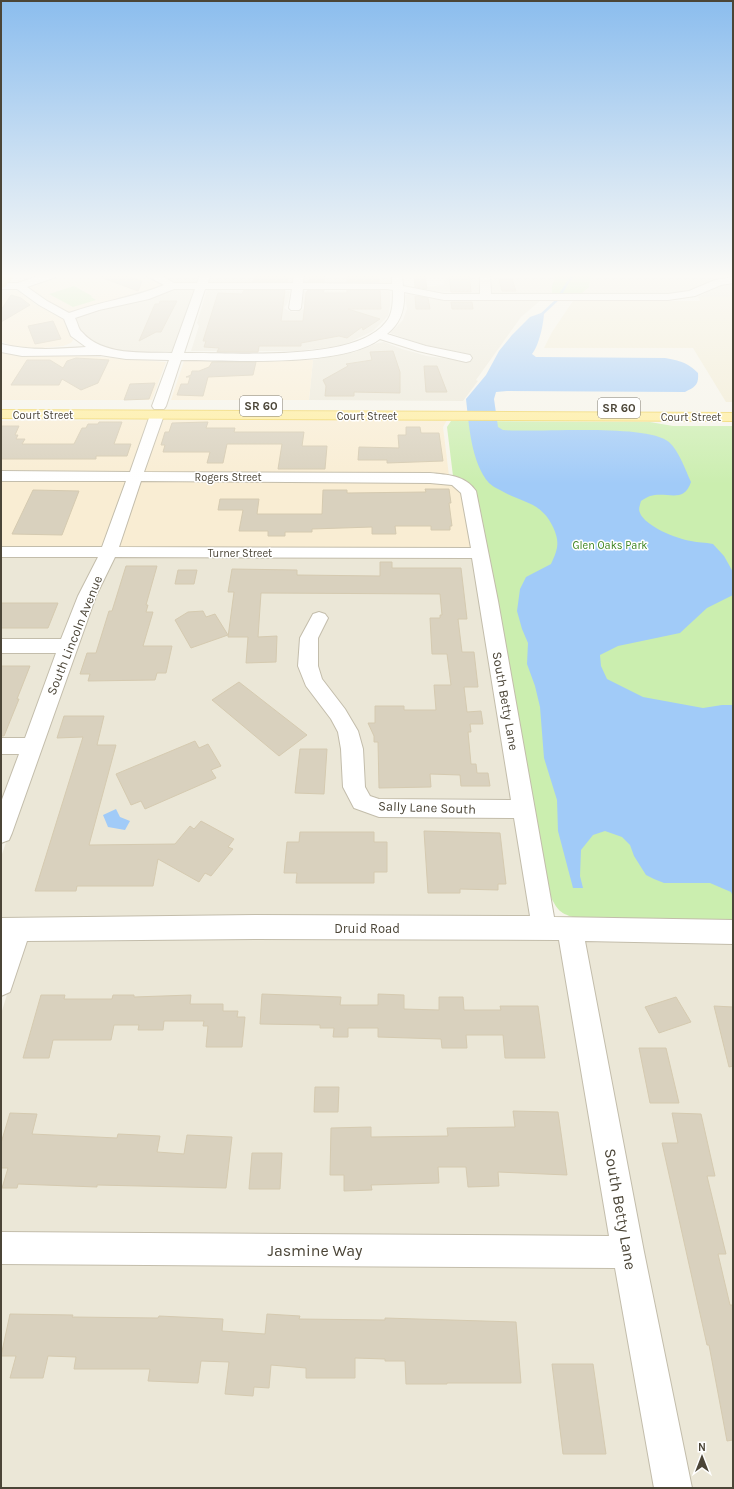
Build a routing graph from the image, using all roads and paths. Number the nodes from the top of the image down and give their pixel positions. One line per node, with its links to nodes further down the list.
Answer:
1 (91, 344): 6 (street)
2 (181, 344): 7 (street, South Lincoln Avenue)
3 (357, 344): 7 (street)
4 (407, 344): 8 (street)
5 (1, 348): 6 (street)
6 (102, 351): 7 (street)
7 (177, 356): 11 (street, South Lincoln Avenue)
8 (466, 358)
9 (1, 406): 11 (main road, Court Street / SR 60)
10 (733, 408): 13 (main road, Court Street / SR 60)
11 (158, 411): 12 (main road, Court Street / SR 60); 12 (main road, Court Street / SR 60); 14 (main road, Court Street / SR 60); 17 (street, South Lincoln Avenue)
12 (335, 411): 13 (main road, Court Street / SR 60)
13 (506, 412): 15 (main road, Court Street / SR 60)
14 (1, 414)
15 (733, 417)
16 (1, 476): 17 (street, Rogers Street)
17 (136, 476): 18 (street, Rogers Street); 20 (street, South Lincoln Avenue)
18 (456, 481): 21 (street, South Betty Lane)
19 (1, 552): 20 (street, Turner Street)
20 (109, 552): 21 (street, Turner Street); 24 (street, South Lincoln Avenue)
21 (479, 553): 27 (street, South Betty Lane)
22 (319, 618): 27 (street, Sally Lane South)
23 (1, 646): 24 (street)
24 (68, 646): 26 (street, South Lincoln Avenue)
25 (1, 746): 26 (street)
26 (32, 746): 28 (street, South Lincoln Avenue)
27 (525, 809): 29 (street, South Betty Lane)
28 (1, 833)
29 (557, 929): 30 (street, Druid Road); 31 (street, Druid Road); 34 (street, South Betty Lane)
30 (9, 930): 32 (street)
31 (732, 932)
32 (1, 983)
33 (1, 1248): 34 (street, Jasmine Way)
34 (628, 1252): 35 (street, South Betty Lane)
35 (673, 1488)

